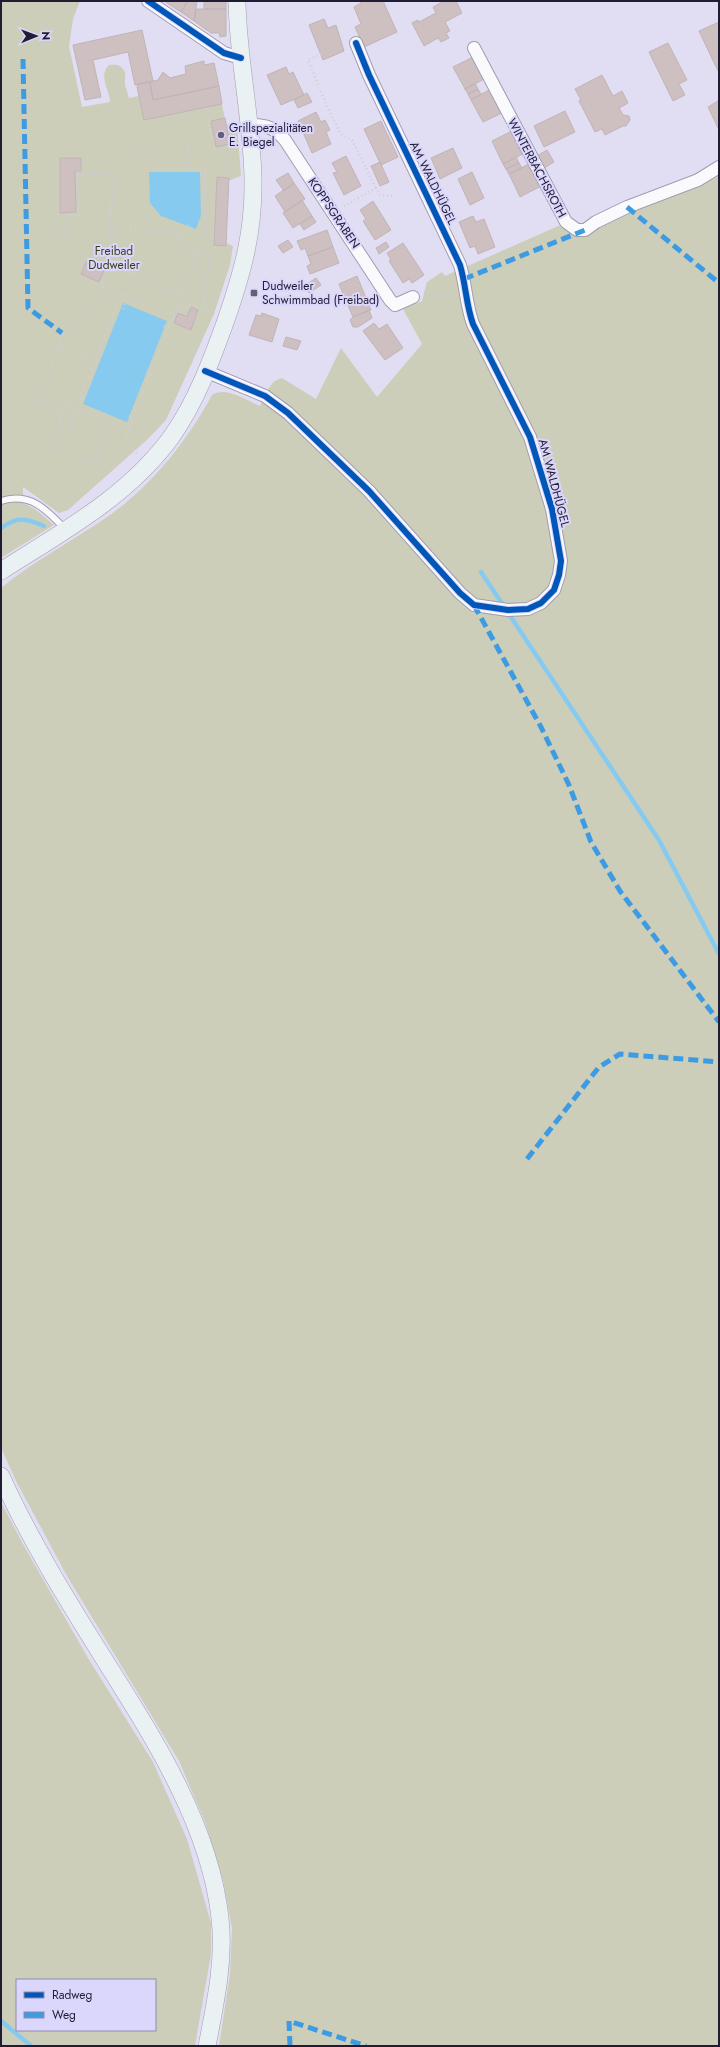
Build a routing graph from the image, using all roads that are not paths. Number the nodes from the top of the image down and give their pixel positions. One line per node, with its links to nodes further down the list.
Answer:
1 (148, 1): 5 (street)
2 (237, 1): 5 (main road)
3 (356, 44): 9 (street, AM WALDHÜGEL)
4 (474, 48): 7 (street, WINTERBACHSROTH)
5 (241, 58): 6 (main road)
6 (249, 125): 8 (street, KOPPSGRABEN); 9 (main road)
7 (719, 167)
8 (417, 294)
9 (205, 371): 11 (main road)
10 (1, 501): 11 (lane)
11 (66, 530): 12 (main road)
12 (1, 571)
13 (1, 1476): 14 (main road)
14 (207, 2046)

